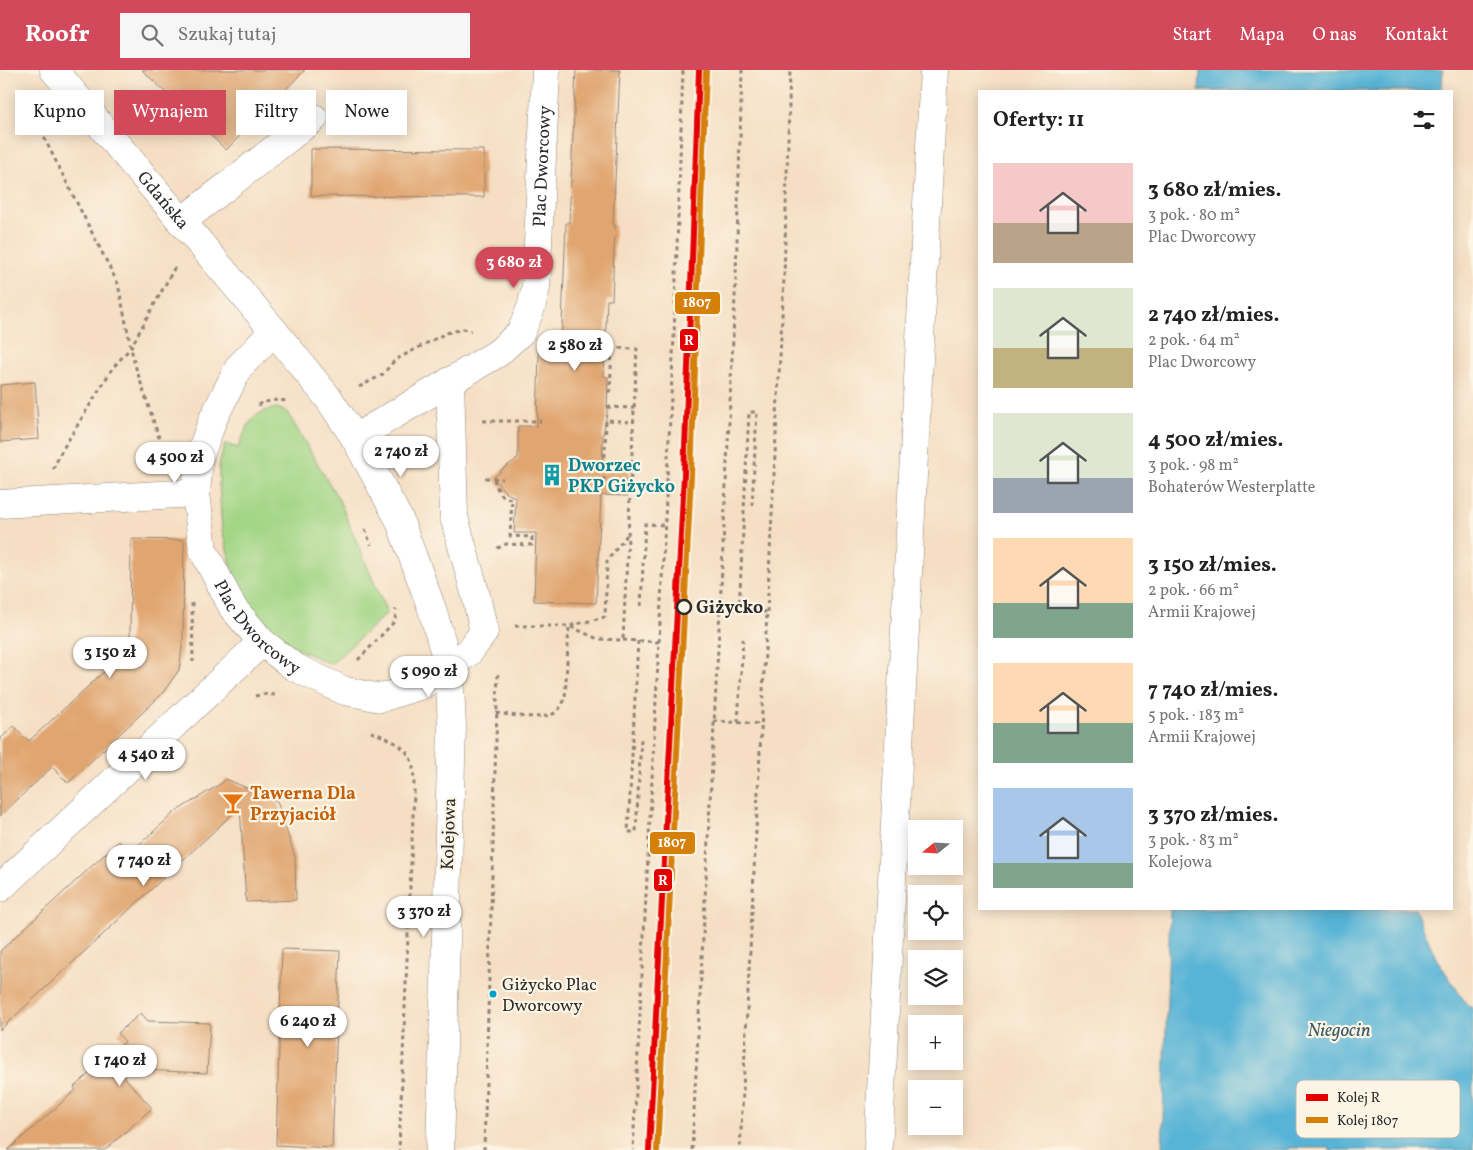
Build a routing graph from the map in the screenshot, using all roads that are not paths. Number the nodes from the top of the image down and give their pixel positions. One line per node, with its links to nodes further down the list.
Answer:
1 (54, 70): 5 (street, Gdańska)
2 (546, 70): 7 (street, Plac Dworcowy)
3 (934, 70): 15 (street)
4 (292, 135): 5 (street)
5 (181, 222): 6 (street, Gdańska)
6 (274, 331): 8 (street); 9 (street, Plac Dworcowy)
7 (450, 381): 8 (street, Plac Dworcowy); 12 (street, Plac Dworcowy)
8 (354, 438): 12 (street)
9 (196, 493): 10 (street); 11 (street, Plac Dworcowy)
10 (0, 504)
11 (262, 642): 12 (street, Plac Dworcowy); 13 (street)
12 (449, 667): 14 (street, Kolejowa)
13 (0, 888)
14 (440, 1150)
15 (878, 1150)

